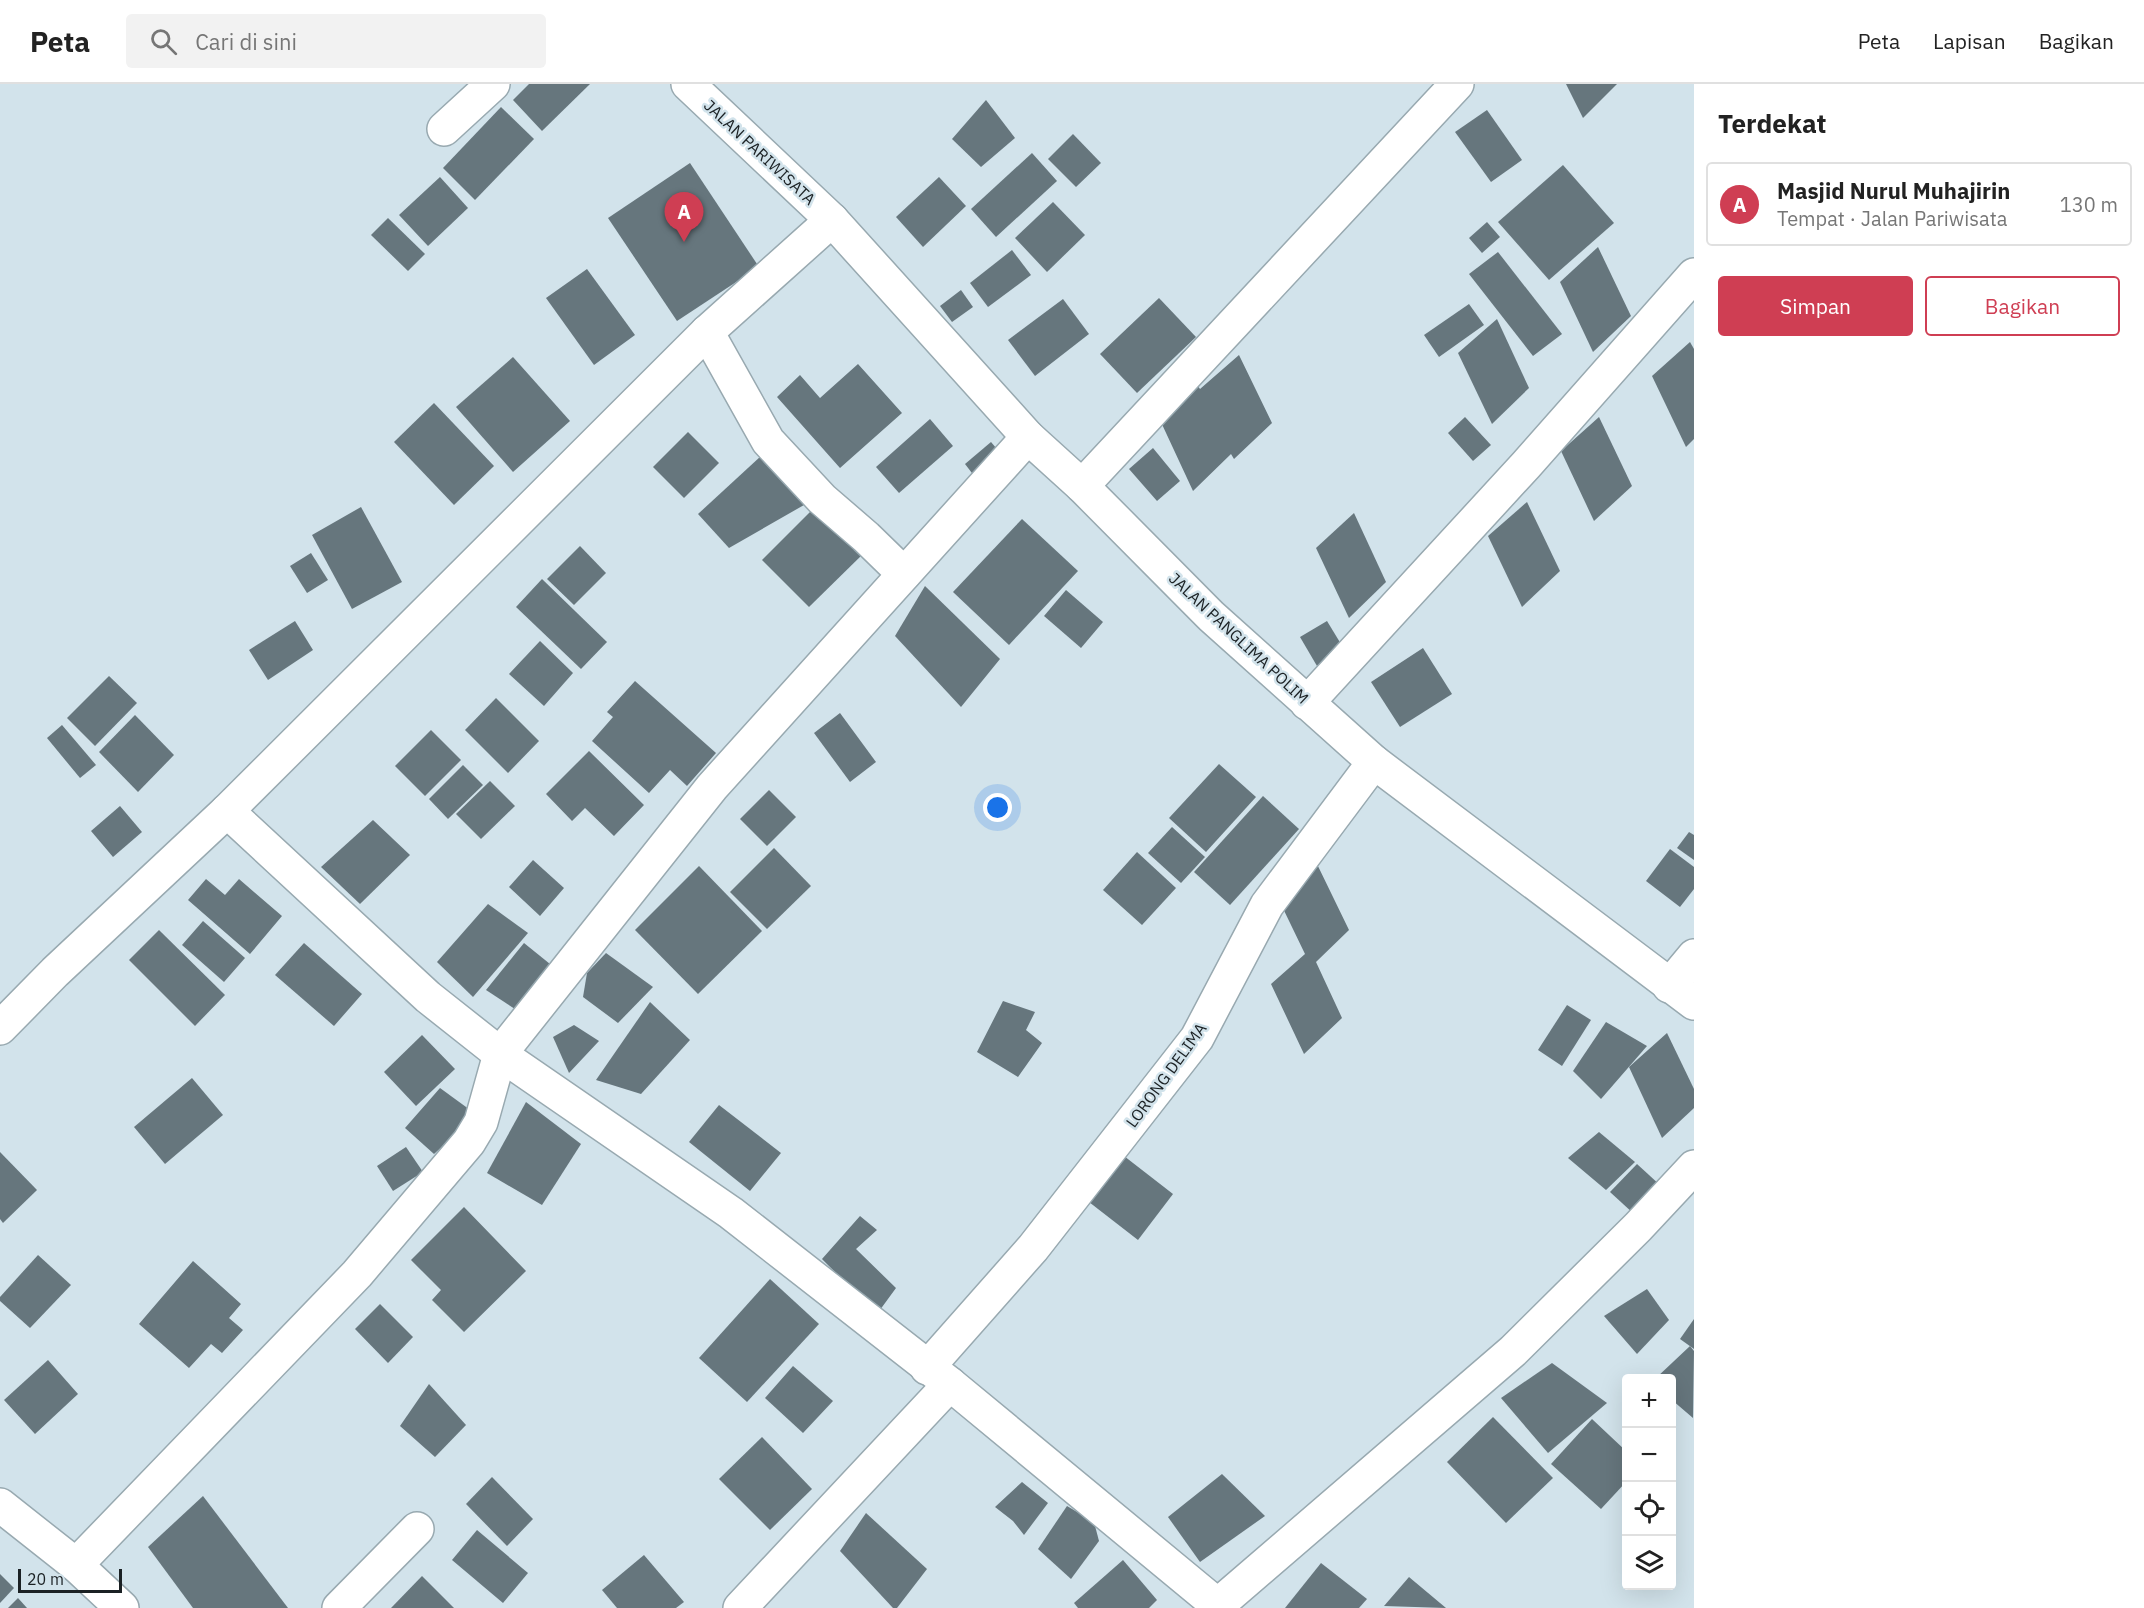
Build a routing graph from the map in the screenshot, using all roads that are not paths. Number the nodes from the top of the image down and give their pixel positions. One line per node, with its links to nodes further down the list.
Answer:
1 (493, 84): 4 (street)
2 (688, 84): 5 (street, JALAN PARIWISATA)
3 (1457, 84): 9 (street)
4 (444, 129)
5 (832, 220): 7 (street); 8 (street, JALAN PANGLIMA POLIM)
6 (1694, 275): 11 (street)
7 (707, 332): 10 (street); 13 (street)
8 (1028, 437): 9 (street, JALAN PANGLIMA POLIM); 10 (street)
9 (1082, 486): 11 (street, JALAN PANGLIMA POLIM)
10 (903, 574): 17 (street)
11 (1307, 703): 12 (street, JALAN PANGLIMA POLIM)
12 (1374, 762): 15 (street, JALAN PANGLIMA POLIM); 19 (street, LORONG DELIMA)
13 (227, 812): 16 (street); 17 (street)
14 (1694, 956): 15 (street)
15 (1682, 995)
16 (0, 1028)
17 (500, 1054): 19 (street); 22 (street)
18 (1694, 1167): 23 (street)
19 (939, 1376): 23 (street); 26 (street, LORONG DELIMA)
20 (0, 1505): 22 (street)
21 (417, 1529): 25 (street)
22 (76, 1565): 24 (street)
23 (1219, 1606)
24 (122, 1608)
25 (339, 1608)
26 (740, 1608)

